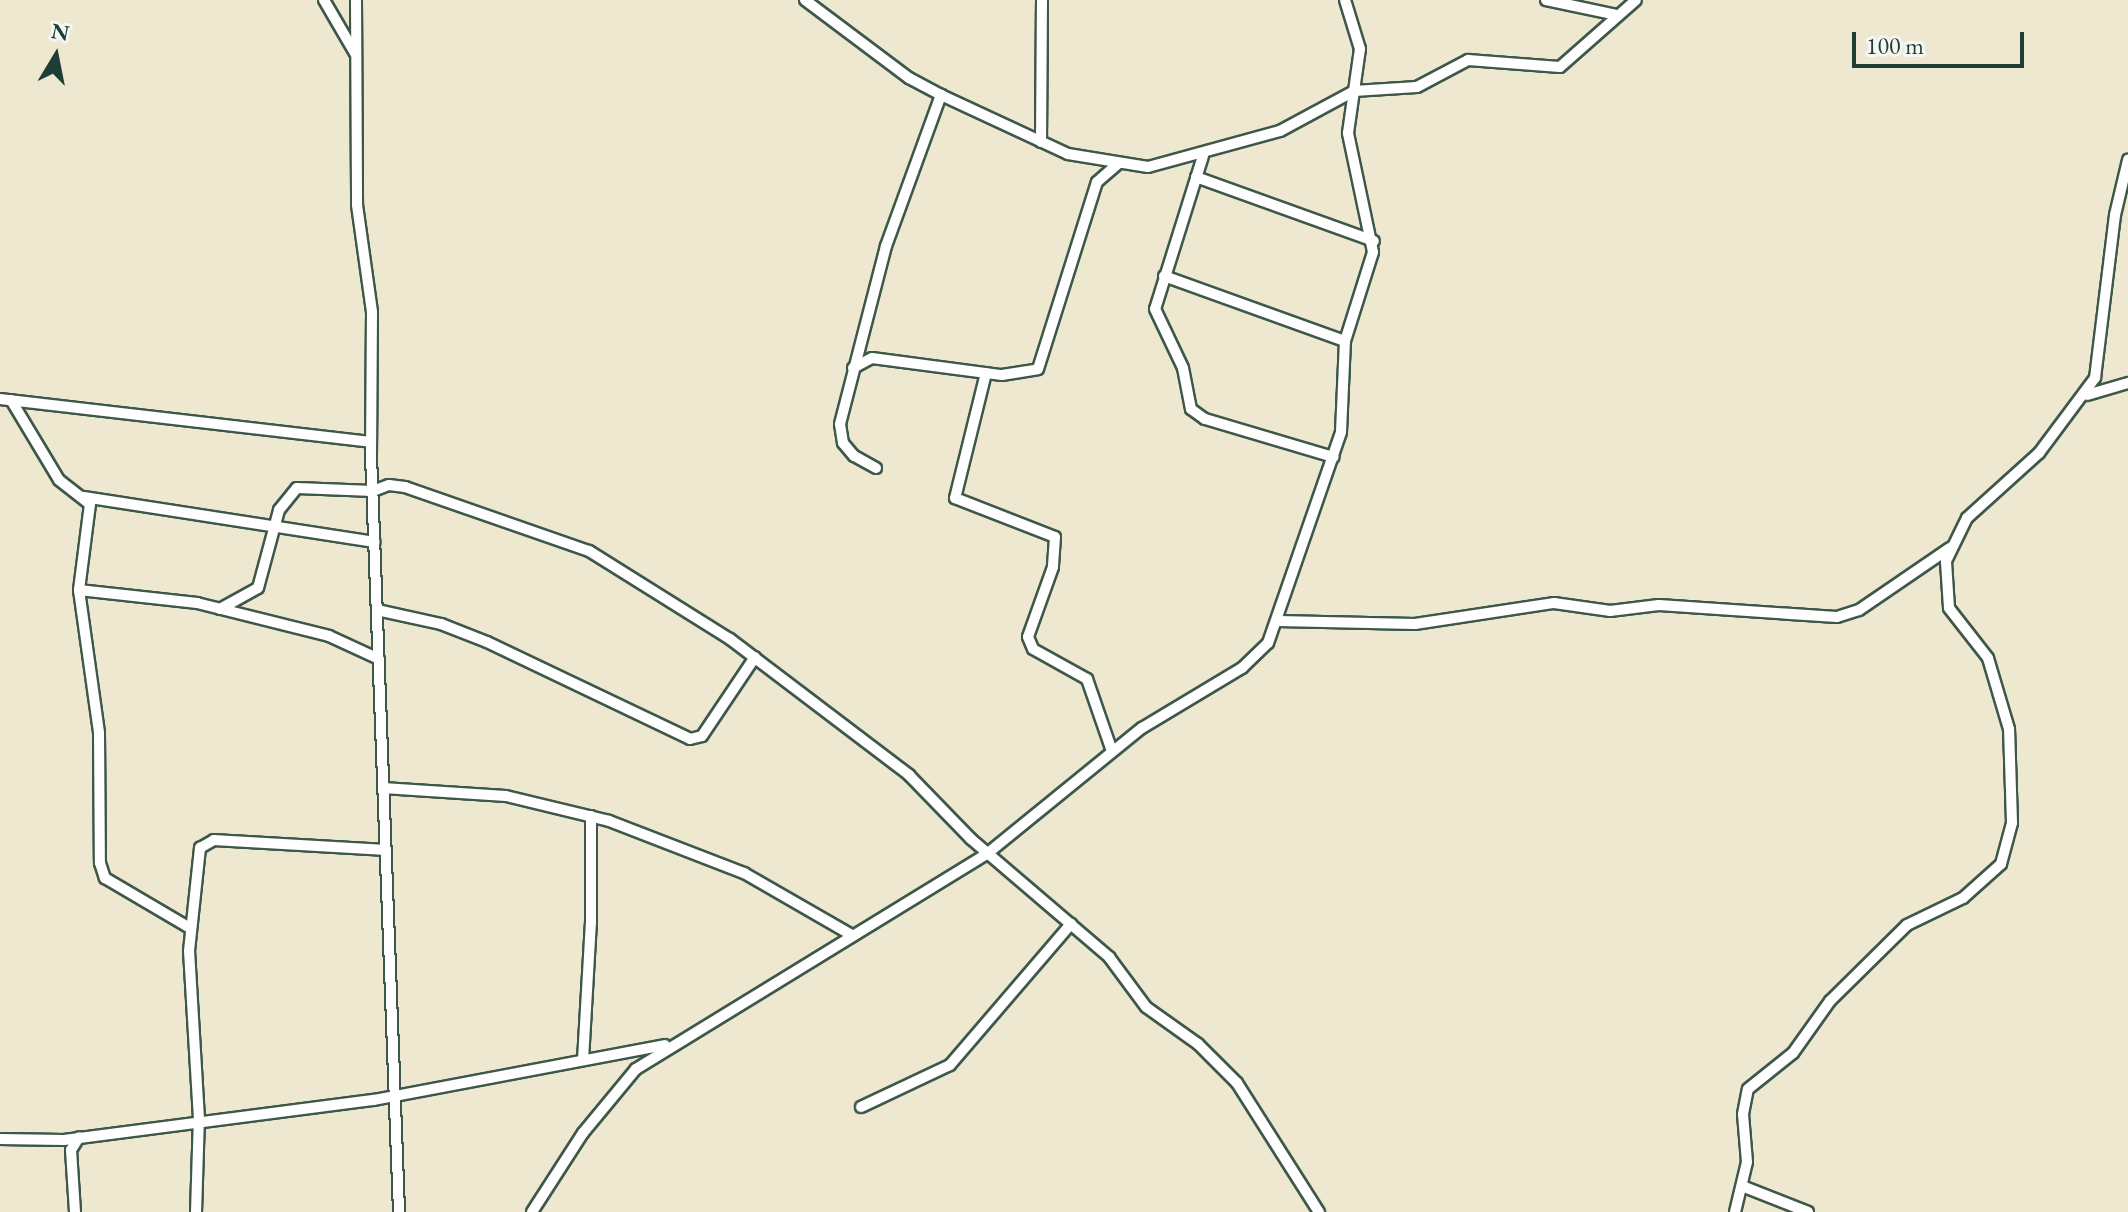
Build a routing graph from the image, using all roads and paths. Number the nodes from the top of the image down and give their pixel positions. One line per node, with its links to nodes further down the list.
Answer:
1 (324, 0): 9 (street)
2 (356, 0): 9 (street)
3 (805, 0): 11 (street)
4 (1042, 0): 12 (street)
5 (1345, 0): 10 (street)
6 (1546, 0): 8 (street)
7 (1636, 0): 8 (street)
8 (1617, 15): 10 (street)
9 (356, 55): 25 (street)
10 (1354, 91): 13 (street); 17 (street)
11 (941, 95): 12 (street); 20 (street)
12 (1041, 142): 15 (street)
13 (1203, 156): 15 (street); 16 (street)
14 (2128, 160): 23 (street)
15 (1118, 164): 21 (street)
16 (1196, 177): 17 (street); 18 (street)
17 (1374, 241): 19 (street)
18 (1164, 276): 19 (street); 26 (street)
19 (1345, 341): 26 (street)
20 (853, 368): 21 (street); 27 (street)
21 (986, 373): 39 (street)
22 (2128, 383): 23 (street)
23 (2087, 395): 32 (street)
24 (6, 400): 25 (street); 29 (street)
25 (371, 442): 28 (street)
26 (1333, 457): 36 (street)
27 (876, 468)
28 (373, 491): 30 (street); 31 (street); 37 (street)
29 (84, 497): 30 (street); 33 (street)
30 (274, 526): 31 (street); 34 (street)
31 (375, 542): 35 (street)
32 (1950, 548): 36 (street); 54 (street)
33 (79, 590): 34 (street); 45 (street)
34 (220, 609): 38 (street)
35 (377, 610): 37 (street); 38 (street)
36 (1278, 621): 39 (street)
37 (755, 657): 43 (street)
38 (379, 659): 40 (street)
39 (1112, 751): 43 (street)
40 (383, 788): 41 (street); 42 (street)
41 (591, 816): 46 (street); 48 (street)
42 (386, 850): 45 (street); 49 (street)
43 (988, 853): 44 (street); 46 (street)
44 (1071, 924): 50 (street); 59 (street)
45 (190, 928): 51 (street)
46 (852, 935): 47 (street)
47 (674, 1043): 48 (street); 58 (street)
48 (583, 1060): 49 (street)
49 (396, 1094): 51 (street); 57 (street)
50 (861, 1107)
51 (199, 1119): 52 (street); 56 (street)
52 (79, 1137): 53 (street); 55 (street)
53 (0, 1139)
54 (1742, 1186): 60 (street); 61 (street)
55 (75, 1212)
56 (196, 1212)
57 (399, 1212)
58 (532, 1212)
59 (1319, 1212)
60 (1735, 1212)
61 (1808, 1212)

